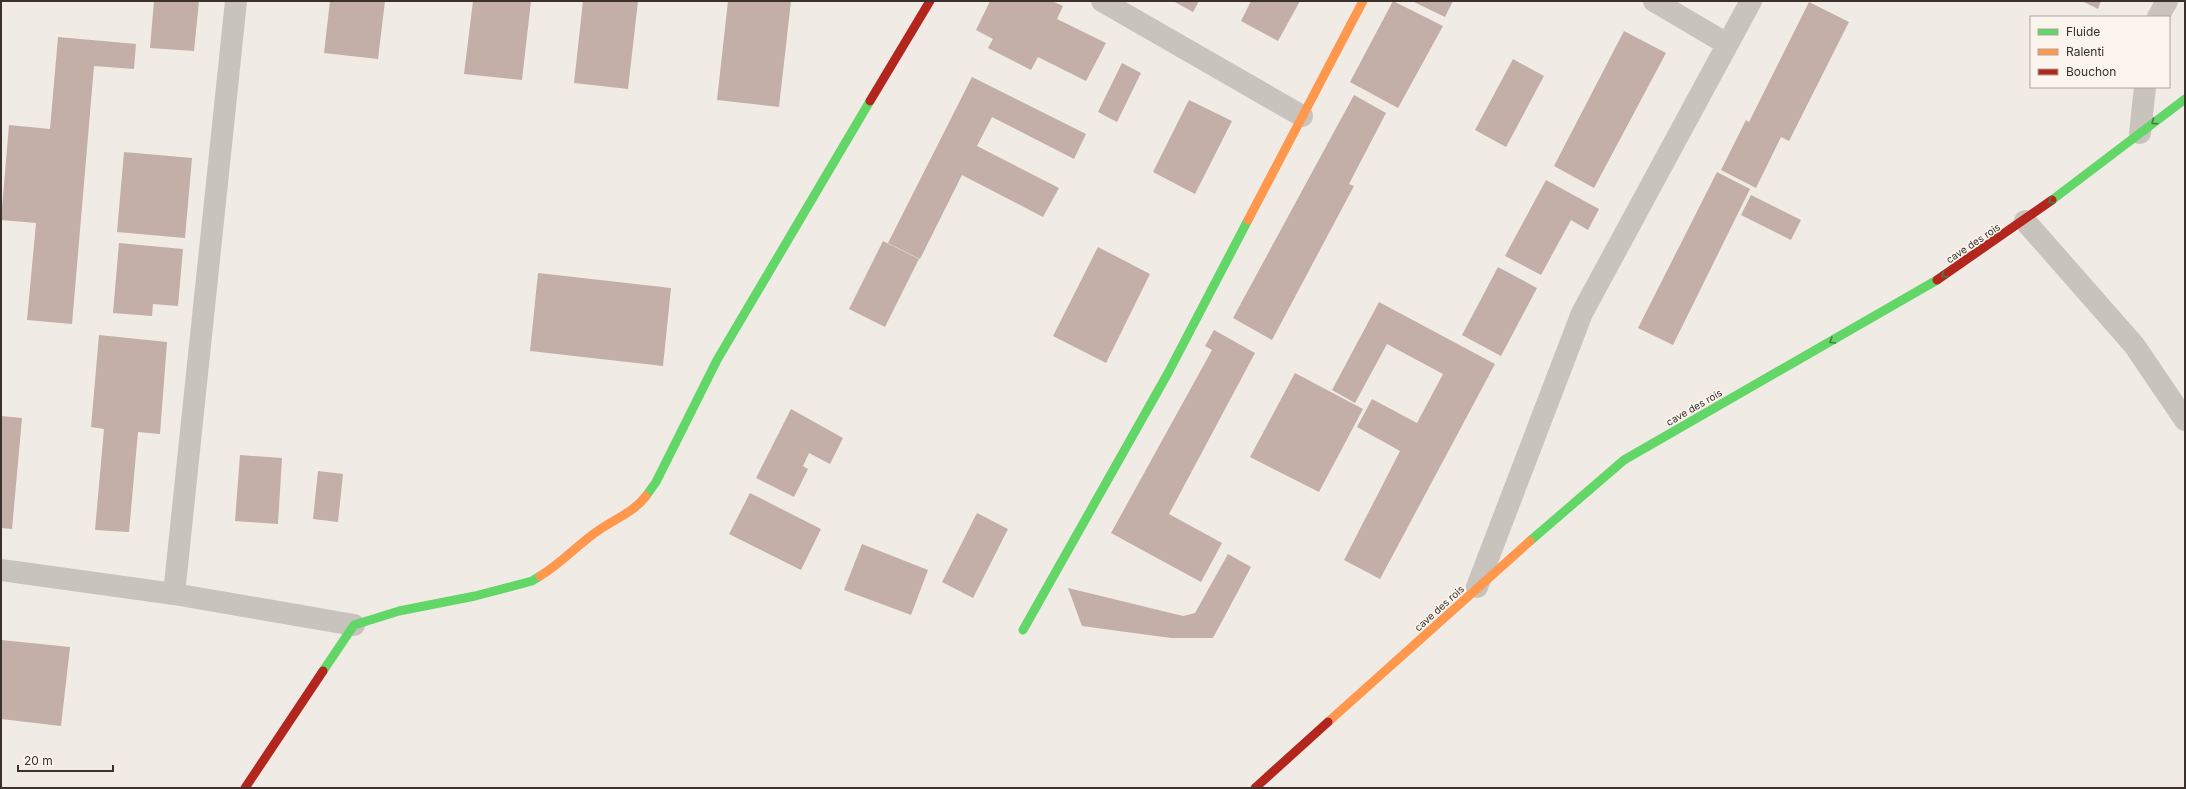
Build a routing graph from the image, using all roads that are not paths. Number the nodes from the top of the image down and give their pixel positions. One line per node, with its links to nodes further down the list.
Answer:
1 (236, 1): 18 (street)
2 (930, 1): 19 (street)
3 (1102, 1): 12 (street)
4 (1363, 1): 12 (street)
5 (1654, 1): 9 (street)
6 (1751, 1): 9 (street)
7 (2167, 1): 8 (street)
8 (2159, 16)
9 (1728, 44): 17 (street)
10 (2145, 88): 13 (street)
11 (2185, 99): 13 (street, cave des rois, one-way to 13)
12 (1302, 116): 20 (street)
13 (2140, 133): 14 (street, cave des rois, one-way to 14)
14 (2025, 221): 15 (street); 17 (street, cave des rois, one-way to 17)
15 (2185, 420)
16 (1, 570): 18 (street)
17 (1478, 587): 22 (street, cave des rois)
18 (174, 594): 19 (street)
19 (354, 625): 21 (street)
20 (1024, 630)
21 (245, 788)
22 (1255, 788)

